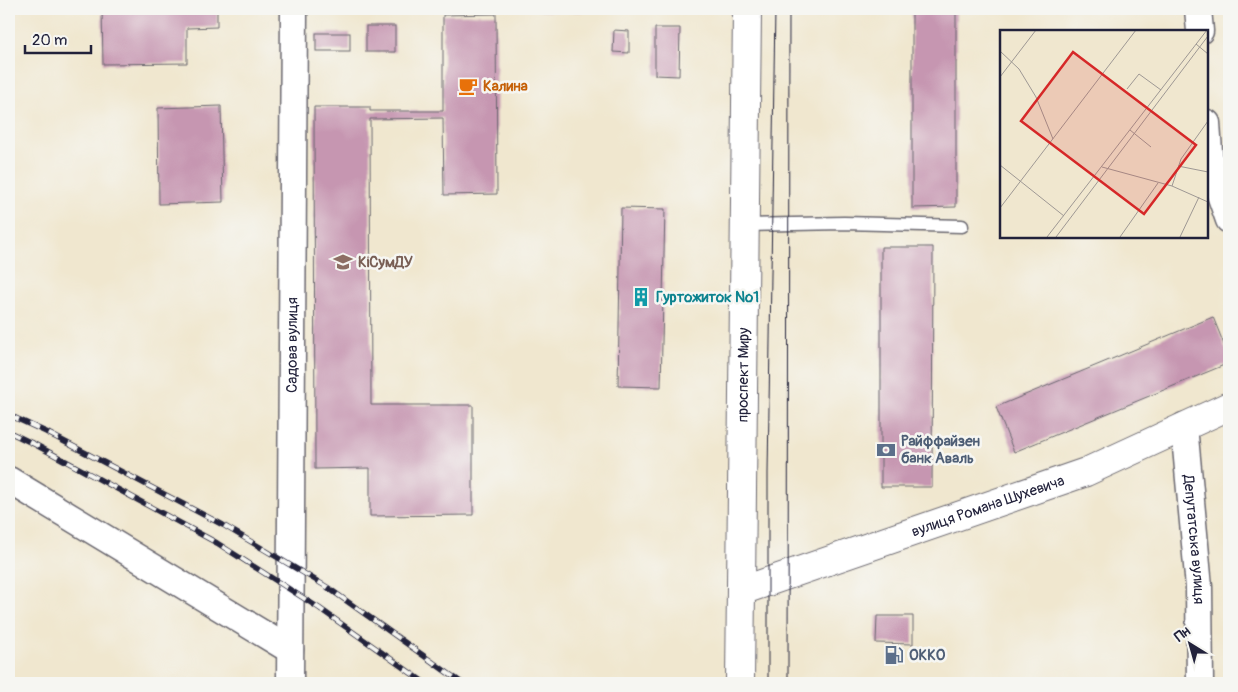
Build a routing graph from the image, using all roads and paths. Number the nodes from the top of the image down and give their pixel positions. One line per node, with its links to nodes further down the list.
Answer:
1 (294, 9): 13 (street, Садова вулиця)
2 (747, 9): 7 (main road, проспект Миру)
3 (1198, 9): 4 (street)
4 (1200, 30)
5 (1208, 137): 6 (street)
6 (1229, 219)
7 (745, 225): 8 (lane); 12 (main road, проспект Миру)
8 (962, 226)
9 (1229, 406): 10 (main road, вулиця Романа Шухевича)
10 (1184, 426): 12 (main road, вулиця Романа Шухевича); 16 (street, Депутатська вулиця)
11 (9, 480): 13 (street)
12 (741, 590): 15 (main road, проспект Миру)
13 (290, 650): 14 (street, Садова вулиця)
14 (290, 683)
15 (740, 683)
16 (1200, 683)

